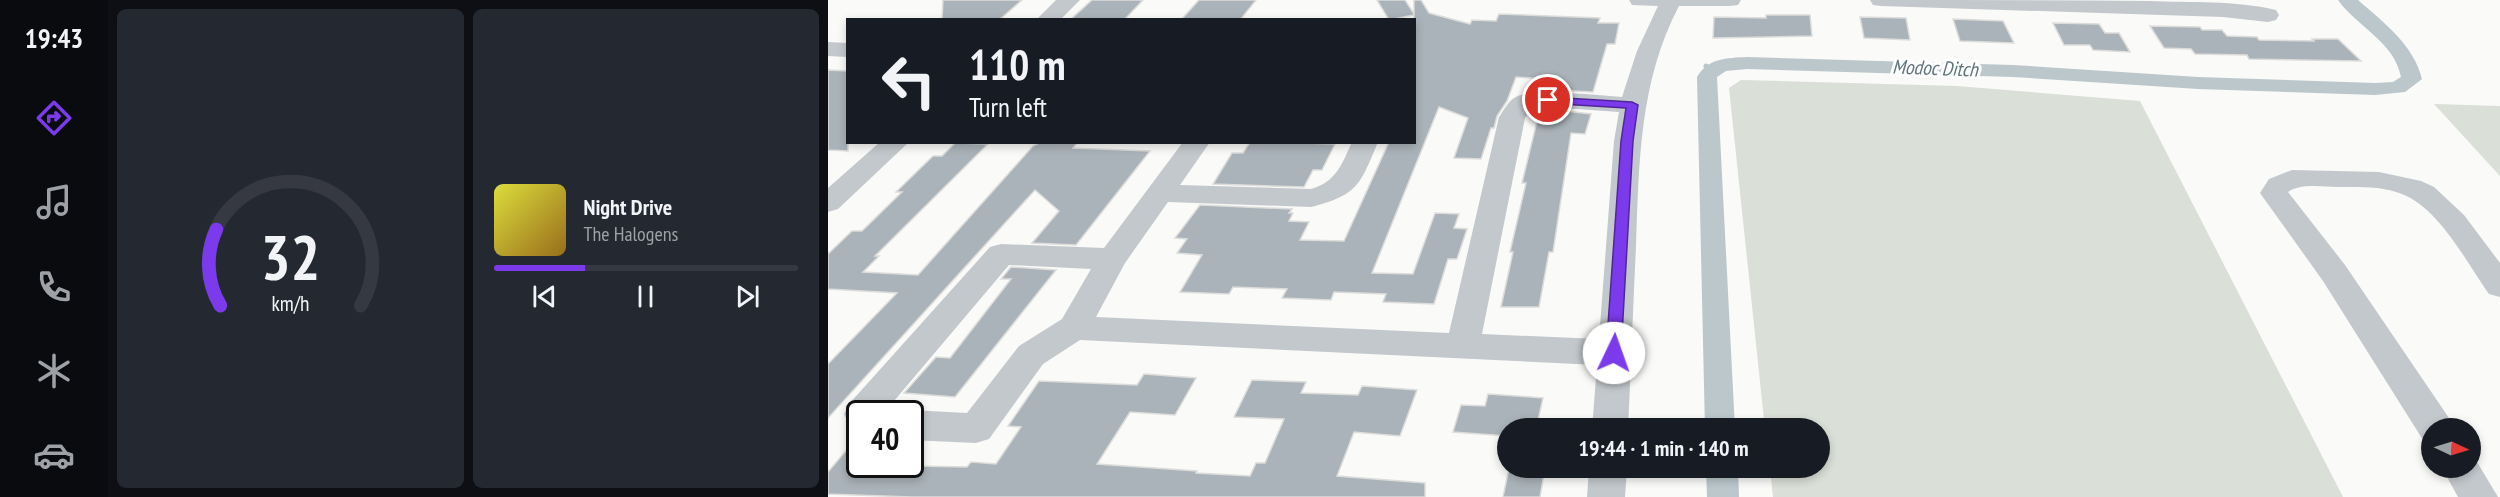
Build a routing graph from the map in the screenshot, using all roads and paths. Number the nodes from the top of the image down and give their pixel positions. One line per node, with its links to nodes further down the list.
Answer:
1 (1069, 0): 7 (street)
2 (1640, 0): 3 (street)
3 (1672, 0): 4 (street); 10 (street)
4 (1730, 0)
5 (1881, 0): 6 (street)
6 (2268, 15)
7 (1049, 18)
8 (828, 50): 9 (street)
9 (846, 50)
10 (1632, 105): 19 (street); 20 (street)
11 (894, 144): 15 (street)
12 (1196, 144): 14 (street)
13 (1364, 144): 14 (street)
14 (1160, 193): 16 (street)
15 (828, 202)
16 (1112, 259): 18 (street); 21 (street)
17 (2500, 286): 23 (street)
18 (1074, 328): 19 (street); 24 (street)
19 (1463, 346): 20 (street)
20 (1614, 353): 22 (street)
21 (874, 400)
22 (1611, 418)
23 (2429, 418)
24 (924, 426)
25 (1607, 478): 27 (street)
26 (2467, 478): 28 (street)
27 (1606, 497)
28 (2479, 497)

